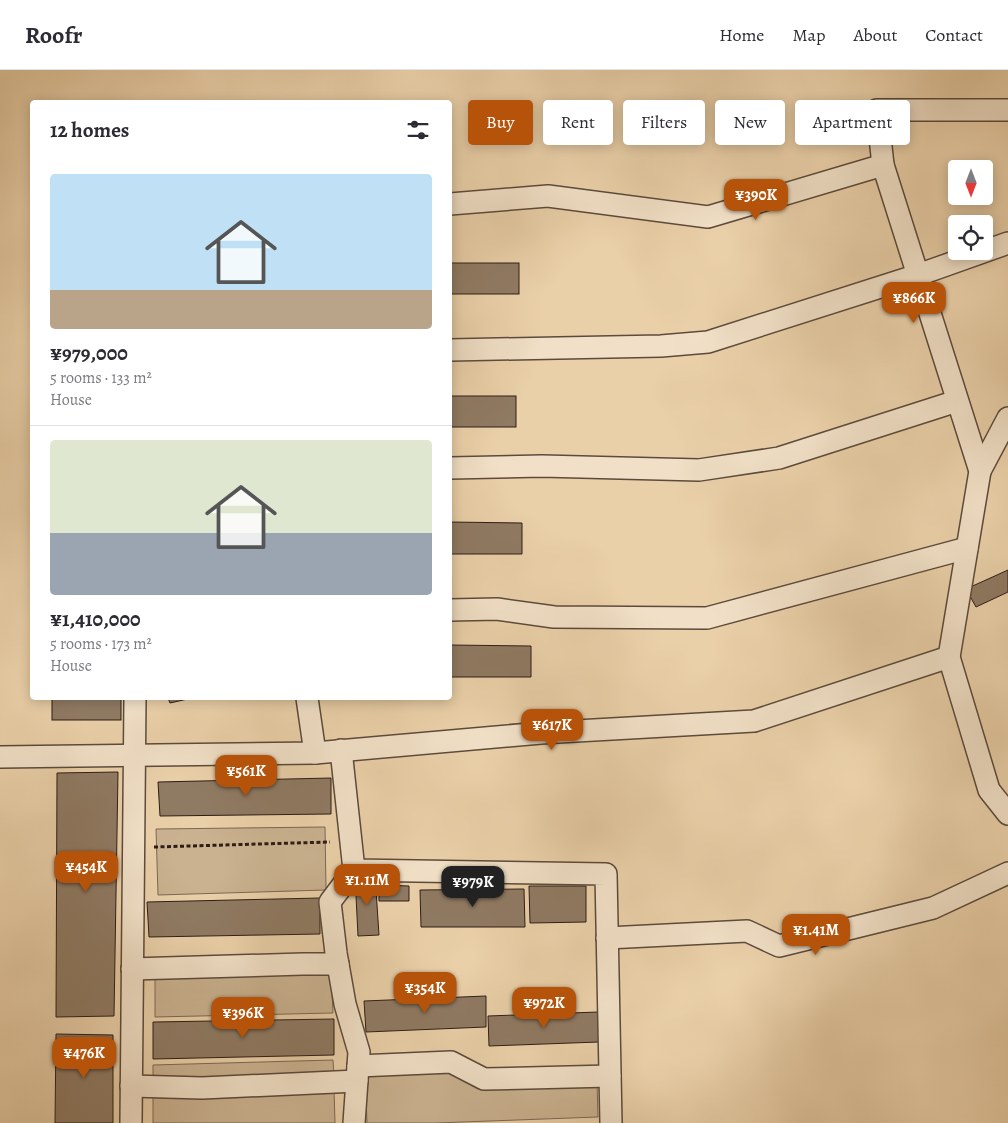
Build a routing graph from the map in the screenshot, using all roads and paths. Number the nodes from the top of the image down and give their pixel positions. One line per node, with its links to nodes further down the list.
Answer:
1 (1008, 110): 2 (street)
2 (882, 165): 3 (street); 5 (street)
3 (452, 204)
4 (1008, 243): 5 (street)
5 (918, 275): 6 (street); 7 (street)
6 (452, 350)
7 (957, 401): 9 (street); 10 (street)
8 (1008, 418): 10 (street)
9 (452, 468)
10 (980, 471): 11 (street)
11 (967, 548): 12 (street); 13 (street)
12 (452, 610)
13 (949, 657): 16 (street); 20 (street)
14 (135, 700): 18 (street)
15 (307, 700): 17 (street)
16 (341, 750): 17 (street); 21 (street)
17 (315, 753): 18 (street)
18 (134, 755): 19 (street); 22 (street)
19 (0, 757)
20 (1008, 814)
21 (351, 841): 22 (path); 23 (street)
22 (134, 847): 27 (street)
23 (354, 870): 25 (street); 26 (street)
24 (1008, 873): 25 (street)
25 (608, 938): 29 (street)
26 (338, 964): 27 (street); 28 (street)
27 (132, 969): 30 (street)
28 (358, 1074): 29 (street); 30 (street); 32 (street)
29 (610, 1076): 33 (street)
30 (132, 1086): 31 (street)
31 (131, 1123)
32 (354, 1123)
33 (612, 1123)

